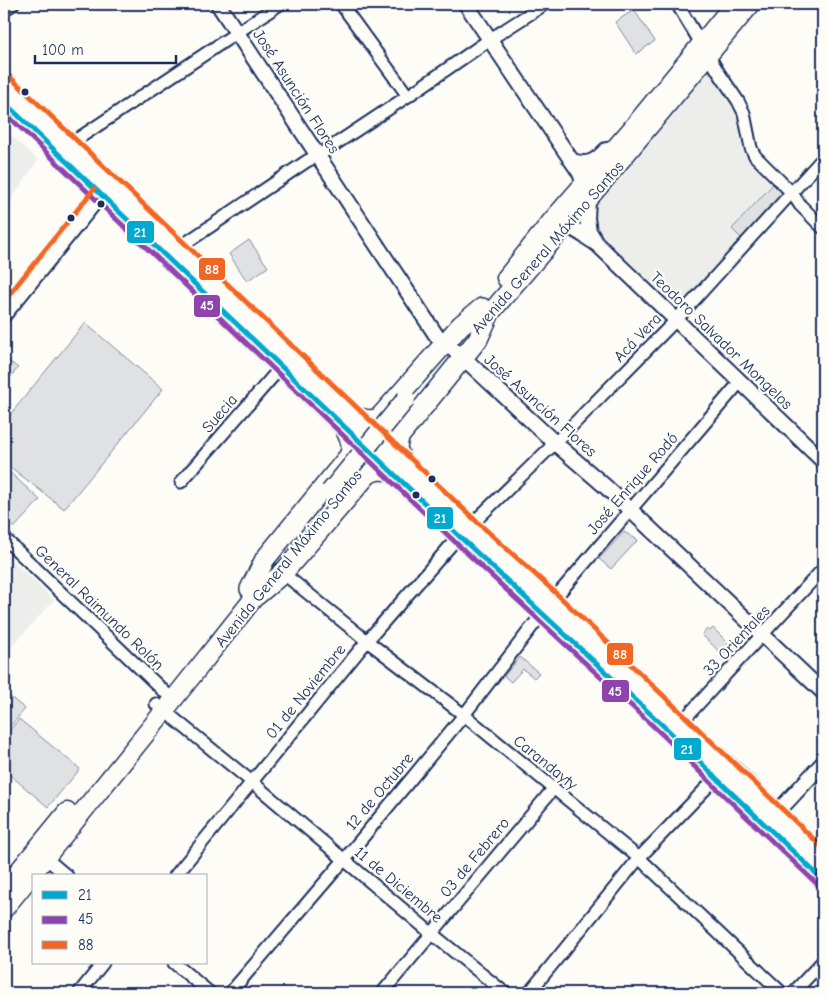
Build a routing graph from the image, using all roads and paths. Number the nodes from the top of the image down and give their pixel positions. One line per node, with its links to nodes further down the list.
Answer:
1 (13, 4): 10 (street)
2 (218, 4): 11 (street, José Asunción Flores)
3 (280, 4): 11 (street)
4 (341, 4): 15 (street)
5 (466, 4): 12 (street, Teodoro Salvador Mongelos)
6 (545, 4): 12 (street)
7 (677, 4): 13 (street)
8 (734, 4): 13 (main road, Avenida General Máximo Santos)
9 (751, 4): 13 (main road, Avenida General Máximo Santos)
10 (4, 10)
11 (237, 31): 18 (street); 19 (street, José Asunción Flores)
12 (489, 40): 15 (street); 21 (street, Teodoro Salvador Mongelos)
13 (705, 50): 17 (main road, Avenida General Máximo Santos); 22 (main road, Avenida General Máximo Santos); 23 (street)
14 (4, 81): 18 (highway)
15 (408, 96): 19 (street)
16 (4, 102): 24 (highway)
17 (630, 131): 21 (street); 22 (main road, Avenida General Máximo Santos)
18 (70, 144): 28 (highway)
19 (318, 155): 28 (street); 32 (street, José Asunción Flores)
20 (823, 158): 23 (street, Acá Vera)
21 (572, 162): 22 (street, Teodoro Salvador Mongelos)
22 (586, 192): 25 (main road, Avenida General Máximo Santos); 27 (street, Teodoro Salvador Mongelos)
23 (792, 193): 26 (street); 31 (street, Acá Vera)
24 (100, 194): 28 (highway); 30 (main road)
25 (558, 225): 27 (street, Teodoro Salvador Mongelos); 29 (main road, Avenida General Máximo Santos)
26 (823, 228)
27 (597, 244): 31 (street, Teodoro Salvador Mongelos)
28 (172, 252): 33 (highway); 35 (highway)
29 (485, 311): 32 (highway)
30 (4, 313)
31 (676, 320): 34 (street, Teodoro Salvador Mongelos); 37 (street, Acá Vera)
32 (454, 350): 35 (highway); 37 (street, José Asunción Flores); 38 (highway); 44 (main road, Avenida General Máximo Santos, bridge)
33 (281, 367): 35 (highway); 40 (street, Suecia)
34 (740, 382): 39 (street, Teodoro Salvador Mongelos); 41 (street, José Enrique Rodó)
35 (350, 421): 36 (highway); 47 (highway)
36 (367, 438)
37 (555, 443): 41 (street, José Asunción Flores); 42 (street, Acá Vera)
38 (390, 459): 42 (highway); 46 (highway)
39 (823, 461)
40 (181, 482)
41 (630, 510): 48 (street, José Enrique Rodó); 49 (street, José Asunción Flores)
42 (465, 531): 48 (highway); 50 (street, 01 de Noviembre)
43 (4, 538): 52 (street, General Raimundo Rolón)
44 (291, 545): 46 (main road, Avenida General Máximo Santos); 47 (main road, Avenida General Máximo Santos)
45 (823, 569): 49 (street, 33 Orientales)
46 (280, 571): 47 (highway); 50 (street, Carandayty)
47 (253, 592): 52 (main road, Avenida General Máximo Santos)
48 (548, 606): 53 (street, 12 de Octubre); 54 (highway)
49 (763, 635): 51 (street, José Asunción Flores); 54 (street, 33 Orientales)
50 (367, 641): 53 (street, Carandayty); 57 (street, 01 de Noviembre)
51 (823, 692)
52 (165, 702): 57 (street, 11 de Diciembre); 60 (main road, Avenida General Máximo Santos)
53 (464, 715): 58 (street, Carandayty); 63 (street, 12 de Octubre)
54 (676, 728): 56 (highway); 59 (highway)
55 (823, 763): 59 (street)
56 (716, 778): 59 (highway); 61 (street)
57 (252, 782): 63 (street, 11 de Diciembre); 65 (street, 01 de Noviembre)
58 (553, 789): 61 (street, Carandayty); 69 (street, 03 de Febrero)
59 (771, 819): 62 (highway); 66 (highway)
60 (40, 854): 64 (street); 67 (main road, Avenida General Máximo Santos); 68 (main road, Avenida General Máximo Santos)
61 (639, 858): 78 (street); 79 (street, Carandayty)
62 (823, 858)
63 (344, 860): 69 (street, 11 de Diciembre); 75 (street, 12 de Octubre)
64 (65, 874)
65 (177, 874)
66 (823, 880)
67 (4, 889)
68 (4, 909)
69 (431, 933): 76 (street, 03 de Febrero); 77 (street, 11 de Diciembre)
70 (823, 961): 80 (street)
71 (102, 964): 73 (street)
72 (175, 964): 74 (street)
73 (79, 993)
74 (210, 993)
75 (230, 993)
76 (382, 993)
77 (505, 993)
78 (529, 993)
79 (782, 993)
80 (793, 993)

